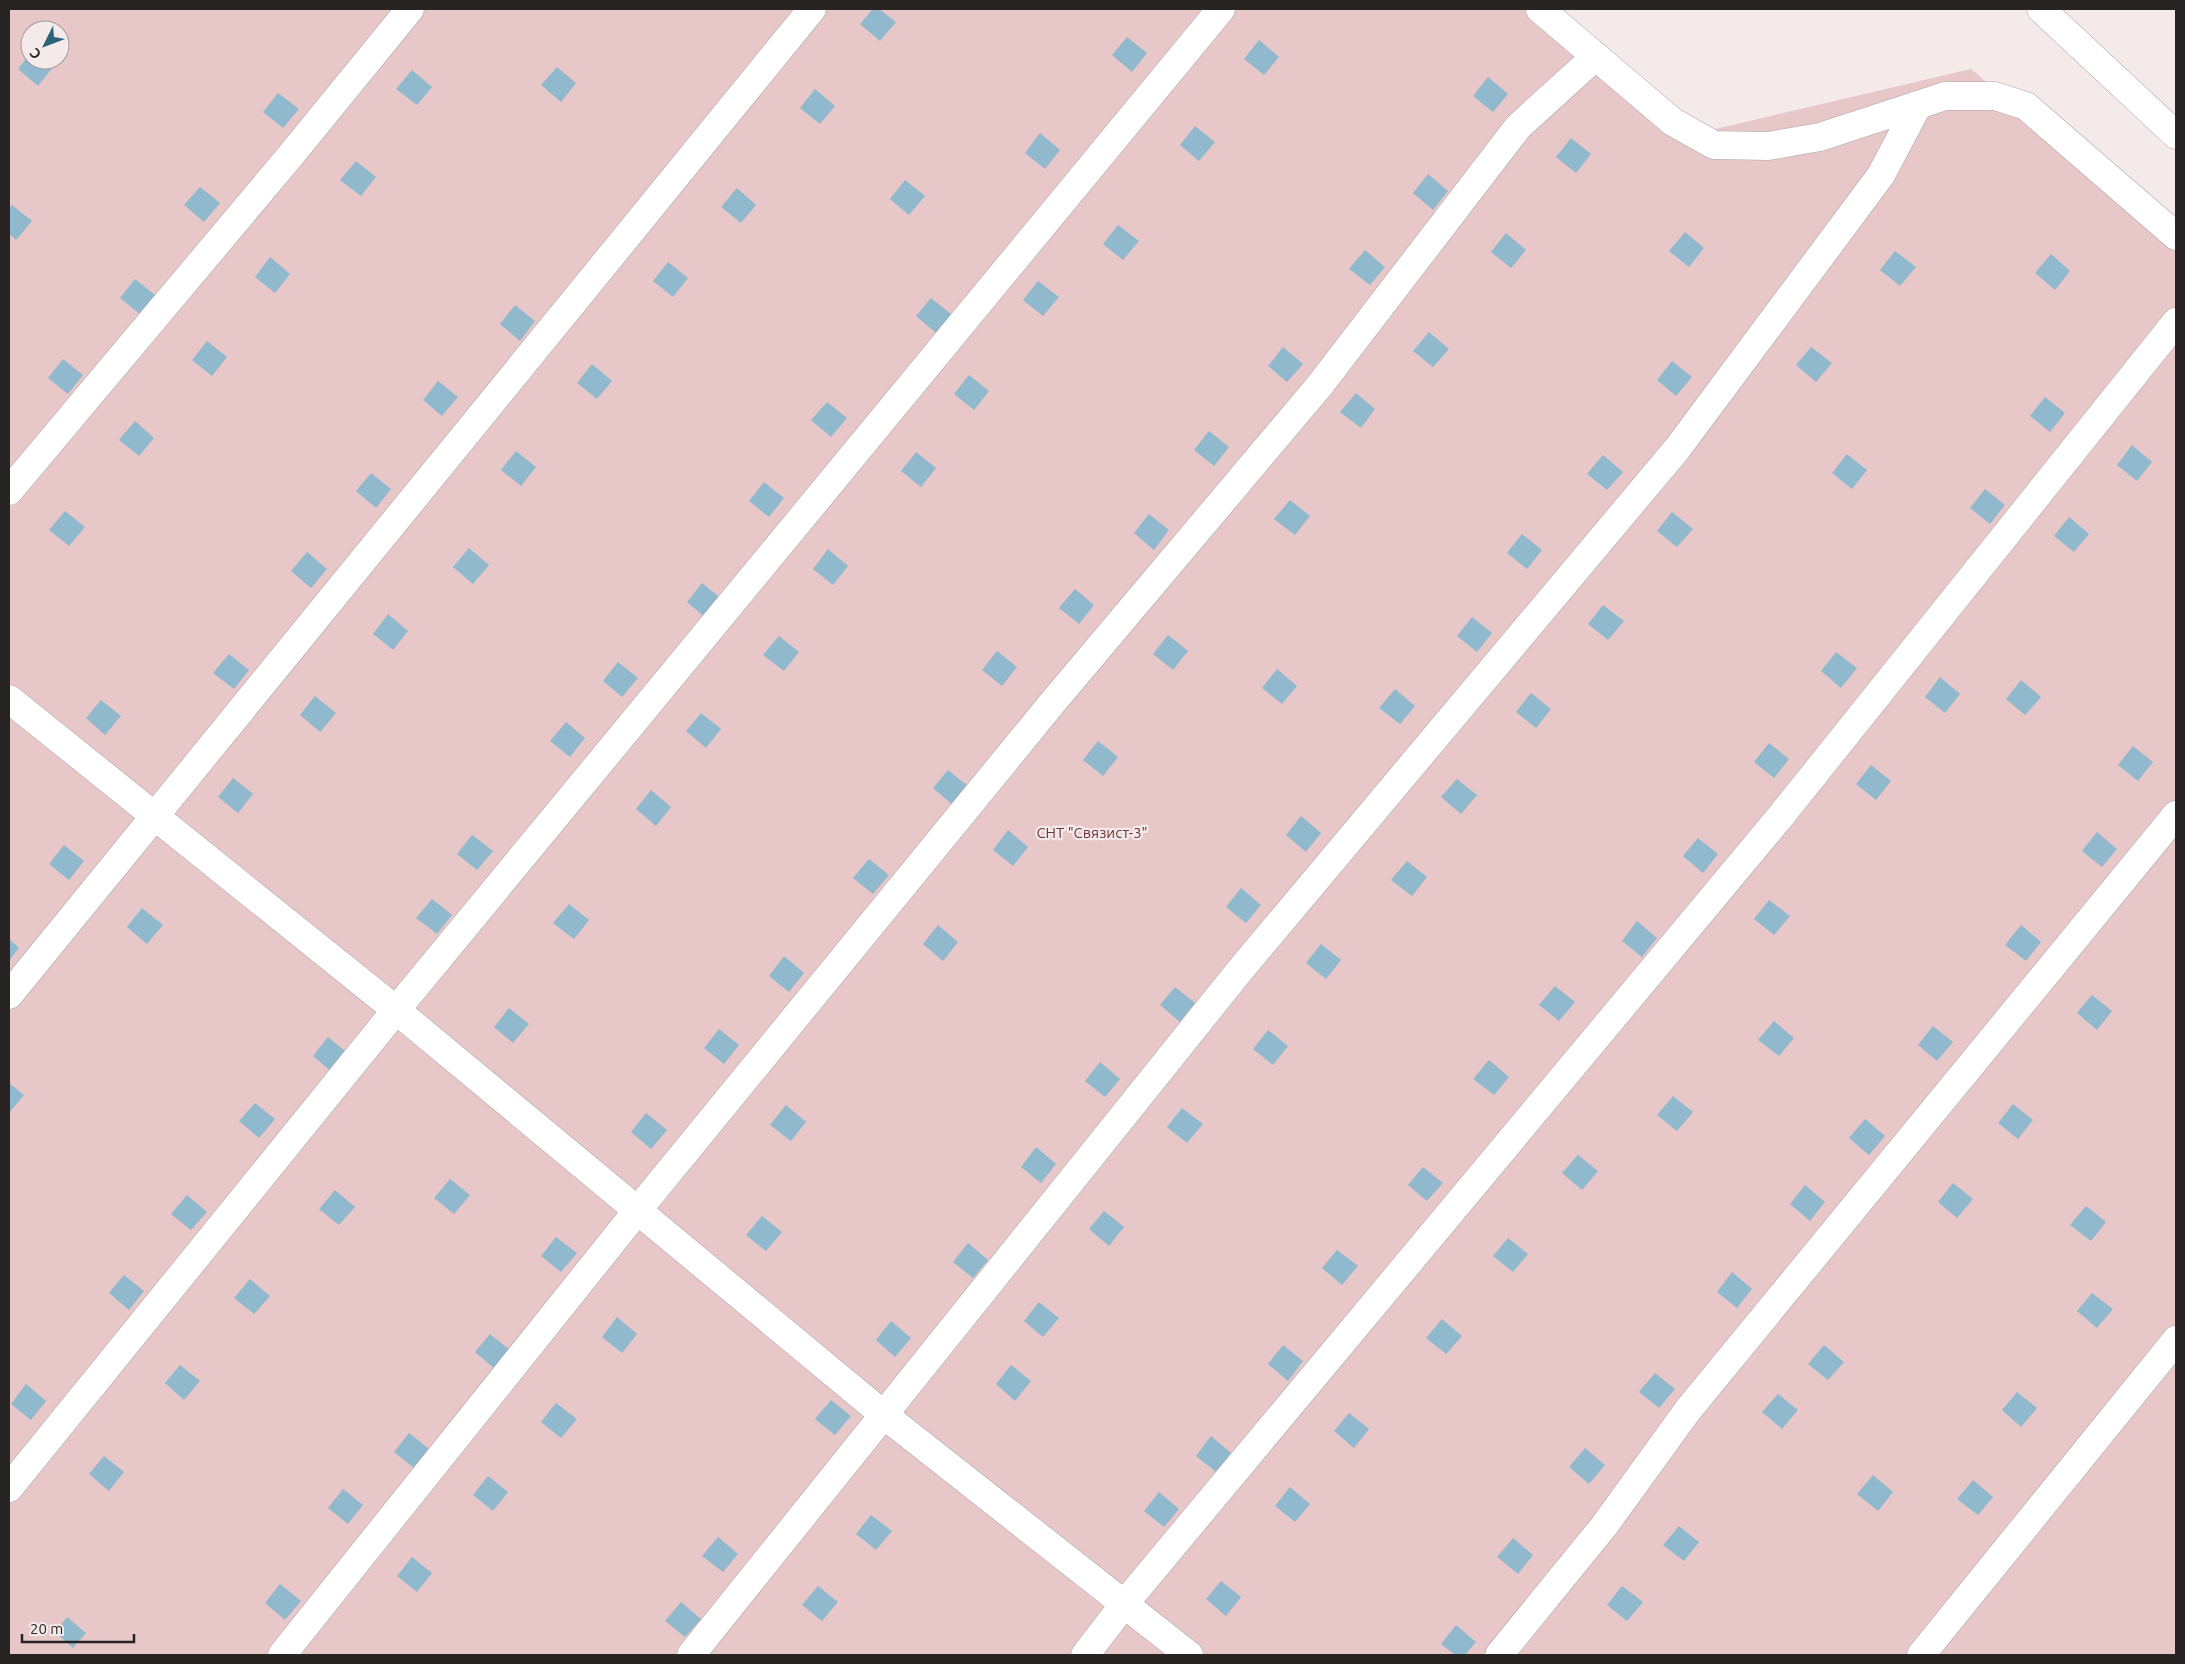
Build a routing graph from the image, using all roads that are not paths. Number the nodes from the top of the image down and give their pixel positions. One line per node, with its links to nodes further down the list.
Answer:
1 (410, 9): 11 (street)
2 (812, 9): 13 (street)
3 (1221, 9): 16 (street)
4 (1540, 9): 6 (street)
5 (2041, 9): 8 (street)
6 (1596, 56): 7 (street); 17 (street)
7 (1918, 105): 9 (street); 19 (street)
8 (2176, 135)
9 (2176, 236)
10 (2176, 322): 21 (street)
11 (9, 491)
12 (9, 699): 13 (street)
13 (153, 816): 15 (street); 16 (street)
14 (2176, 816): 26 (street)
15 (9, 995)
16 (396, 1010): 17 (street); 20 (street)
17 (637, 1212): 19 (street); 22 (street)
18 (2176, 1340): 27 (street)
19 (884, 1414): 21 (street); 23 (street)
20 (9, 1488)
21 (1125, 1604): 24 (street); 25 (street)
22 (282, 1655)
23 (691, 1655)
24 (1084, 1655)
25 (1189, 1655)
26 (1499, 1655)
27 (1921, 1655)

